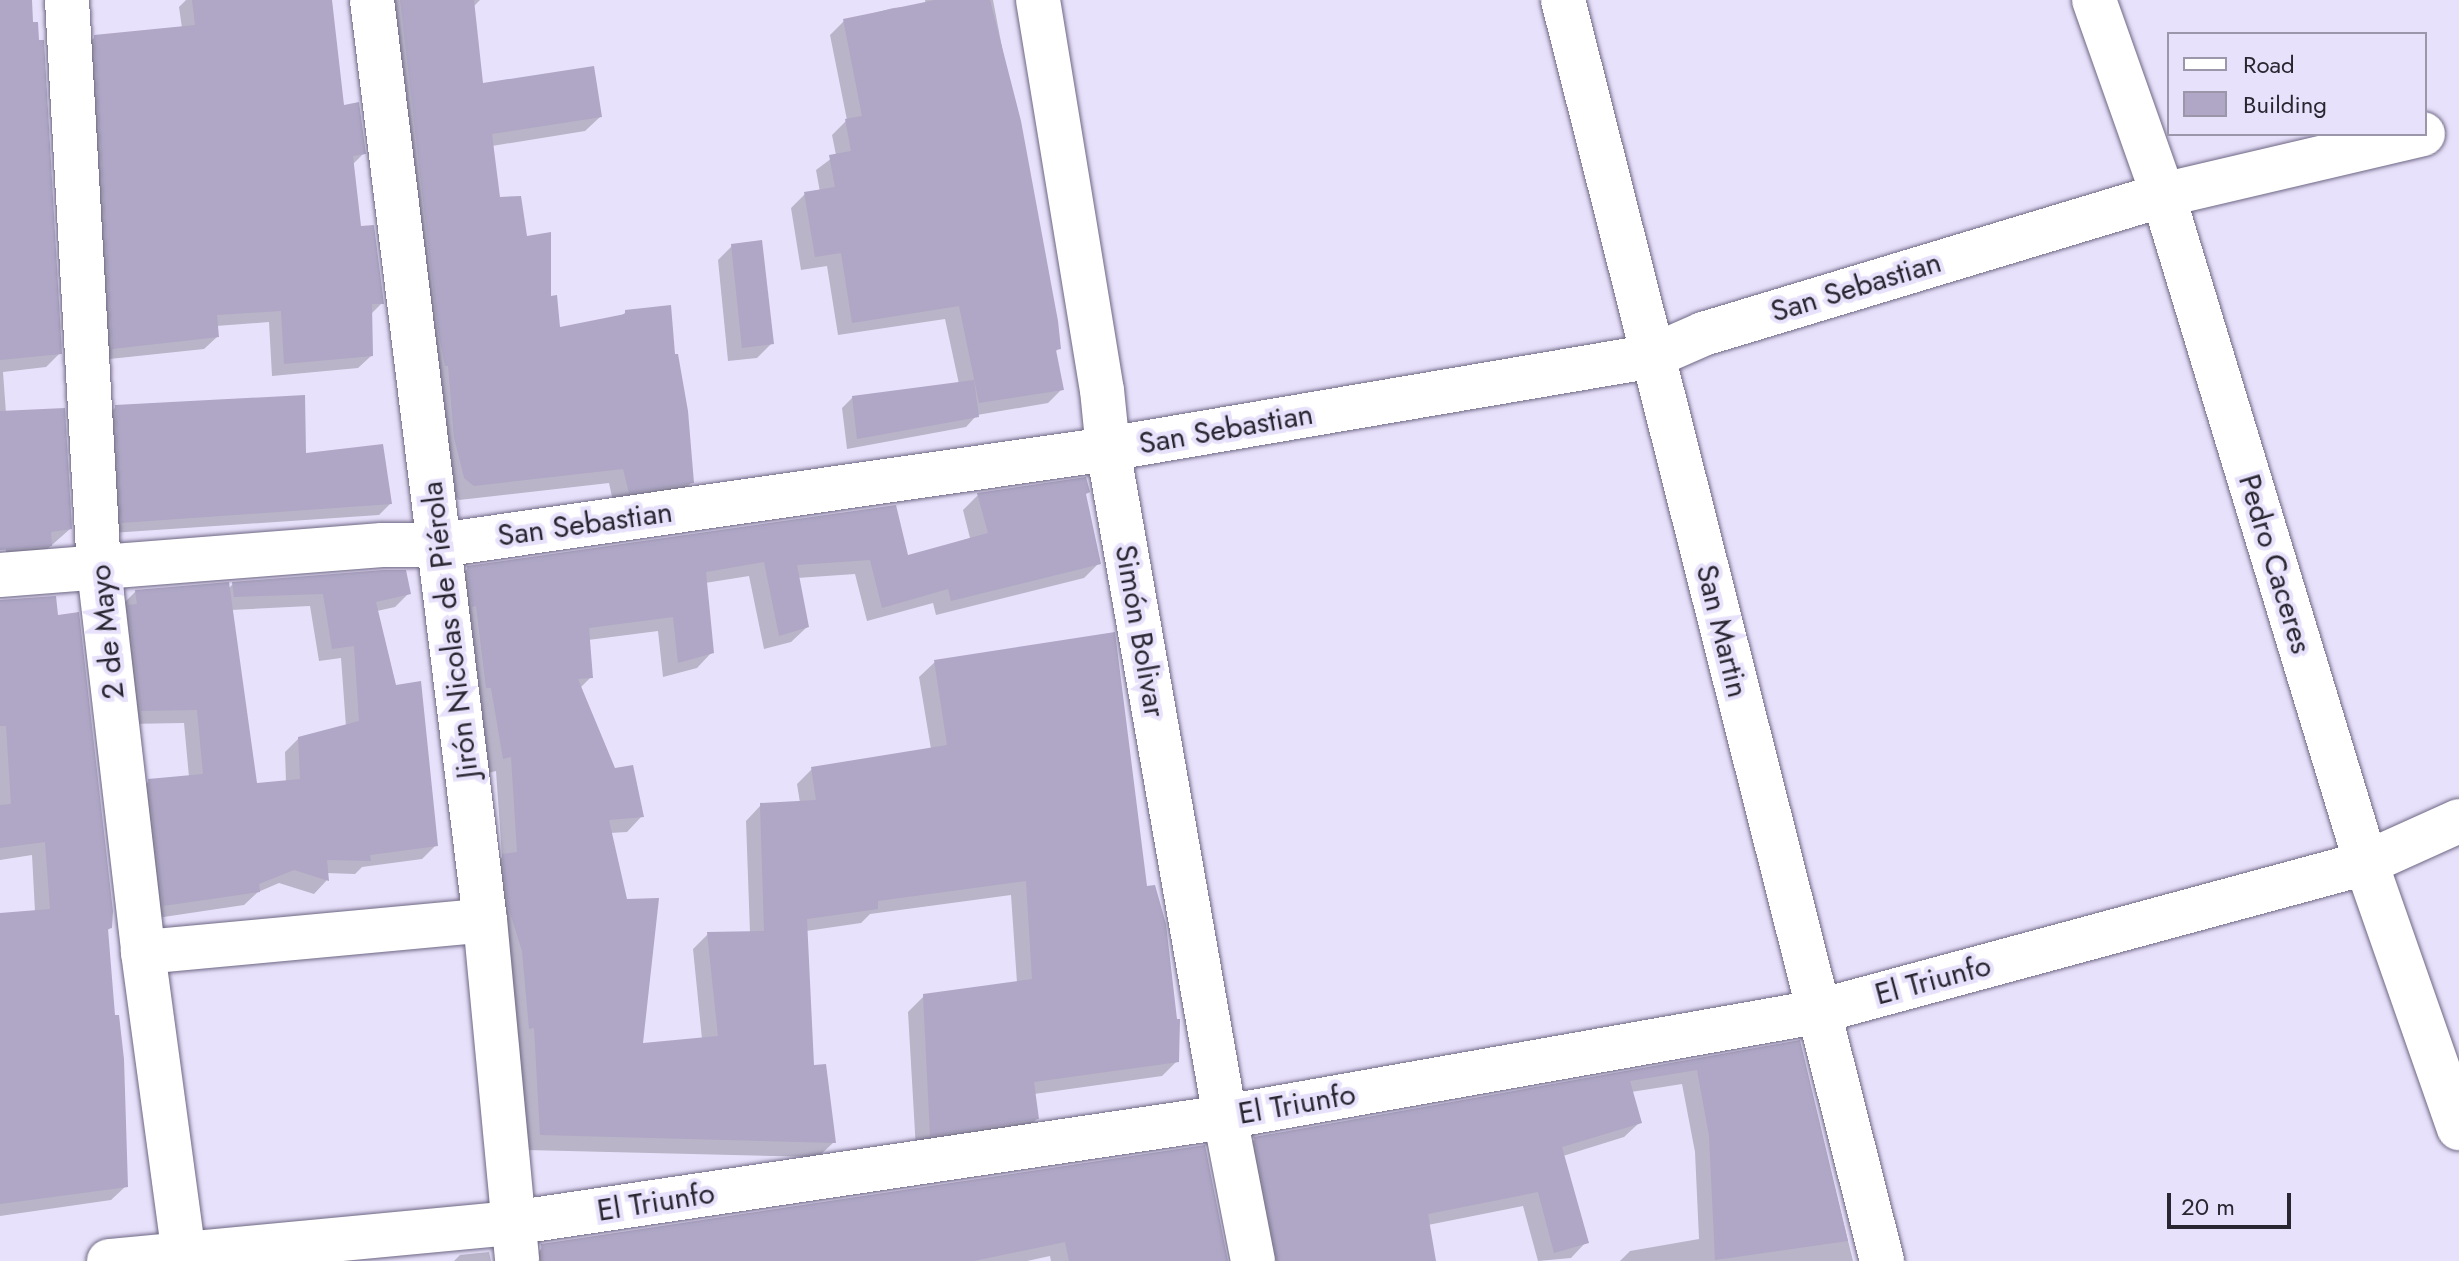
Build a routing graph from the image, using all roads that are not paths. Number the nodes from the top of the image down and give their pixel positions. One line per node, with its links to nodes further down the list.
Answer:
1 (67, 0): 13 (street, 2 de Mayo)
2 (372, 0): 12 (street, Jirón Nicolas de Piérola)
3 (1038, 0): 11 (street, Simón Bolivar)
4 (1563, 0): 10 (street, San Martin)
5 (2094, 0): 9 (street, Pedro Caceres)
6 (2459, 126): 7 (street, San Sebastian)
7 (2427, 133)
8 (2415, 136): 9 (street, San Sebastian)
9 (2163, 195): 10 (street, San Sebastian); 16 (street, Pedro Caceres)
10 (1653, 356): 11 (street, San Sebastian); 19 (street, San Martin)
11 (1108, 449): 12 (street, San Sebastian); 20 (street, Simón Bolivar)
12 (440, 545): 13 (street, San Sebastian); 17 (street, Jirón Nicolas de Piérola)
13 (99, 569): 14 (street, San Sebastian); 18 (street, 2 de Mayo)
14 (0, 575)
15 (2459, 821): 16 (street, El Triunfo)
16 (2366, 863): 19 (street, El Triunfo); 21 (street, Pedro Caceres)
17 (485, 920): 18 (street); 22 (street, Jirón Nicolas de Piérola)
18 (143, 952): 23 (street, 2 de Mayo)
19 (1816, 1012): 20 (street, El Triunfo); 26 (street, San Martin)
20 (1225, 1117): 22 (street, El Triunfo); 25 (street, Simón Bolivar)
21 (2459, 1128)
22 (515, 1242): 23 (street, El Triunfo)
23 (184, 1257): 24 (street, El Triunfo)
24 (109, 1261)
25 (1253, 1261)
26 (1882, 1261)

